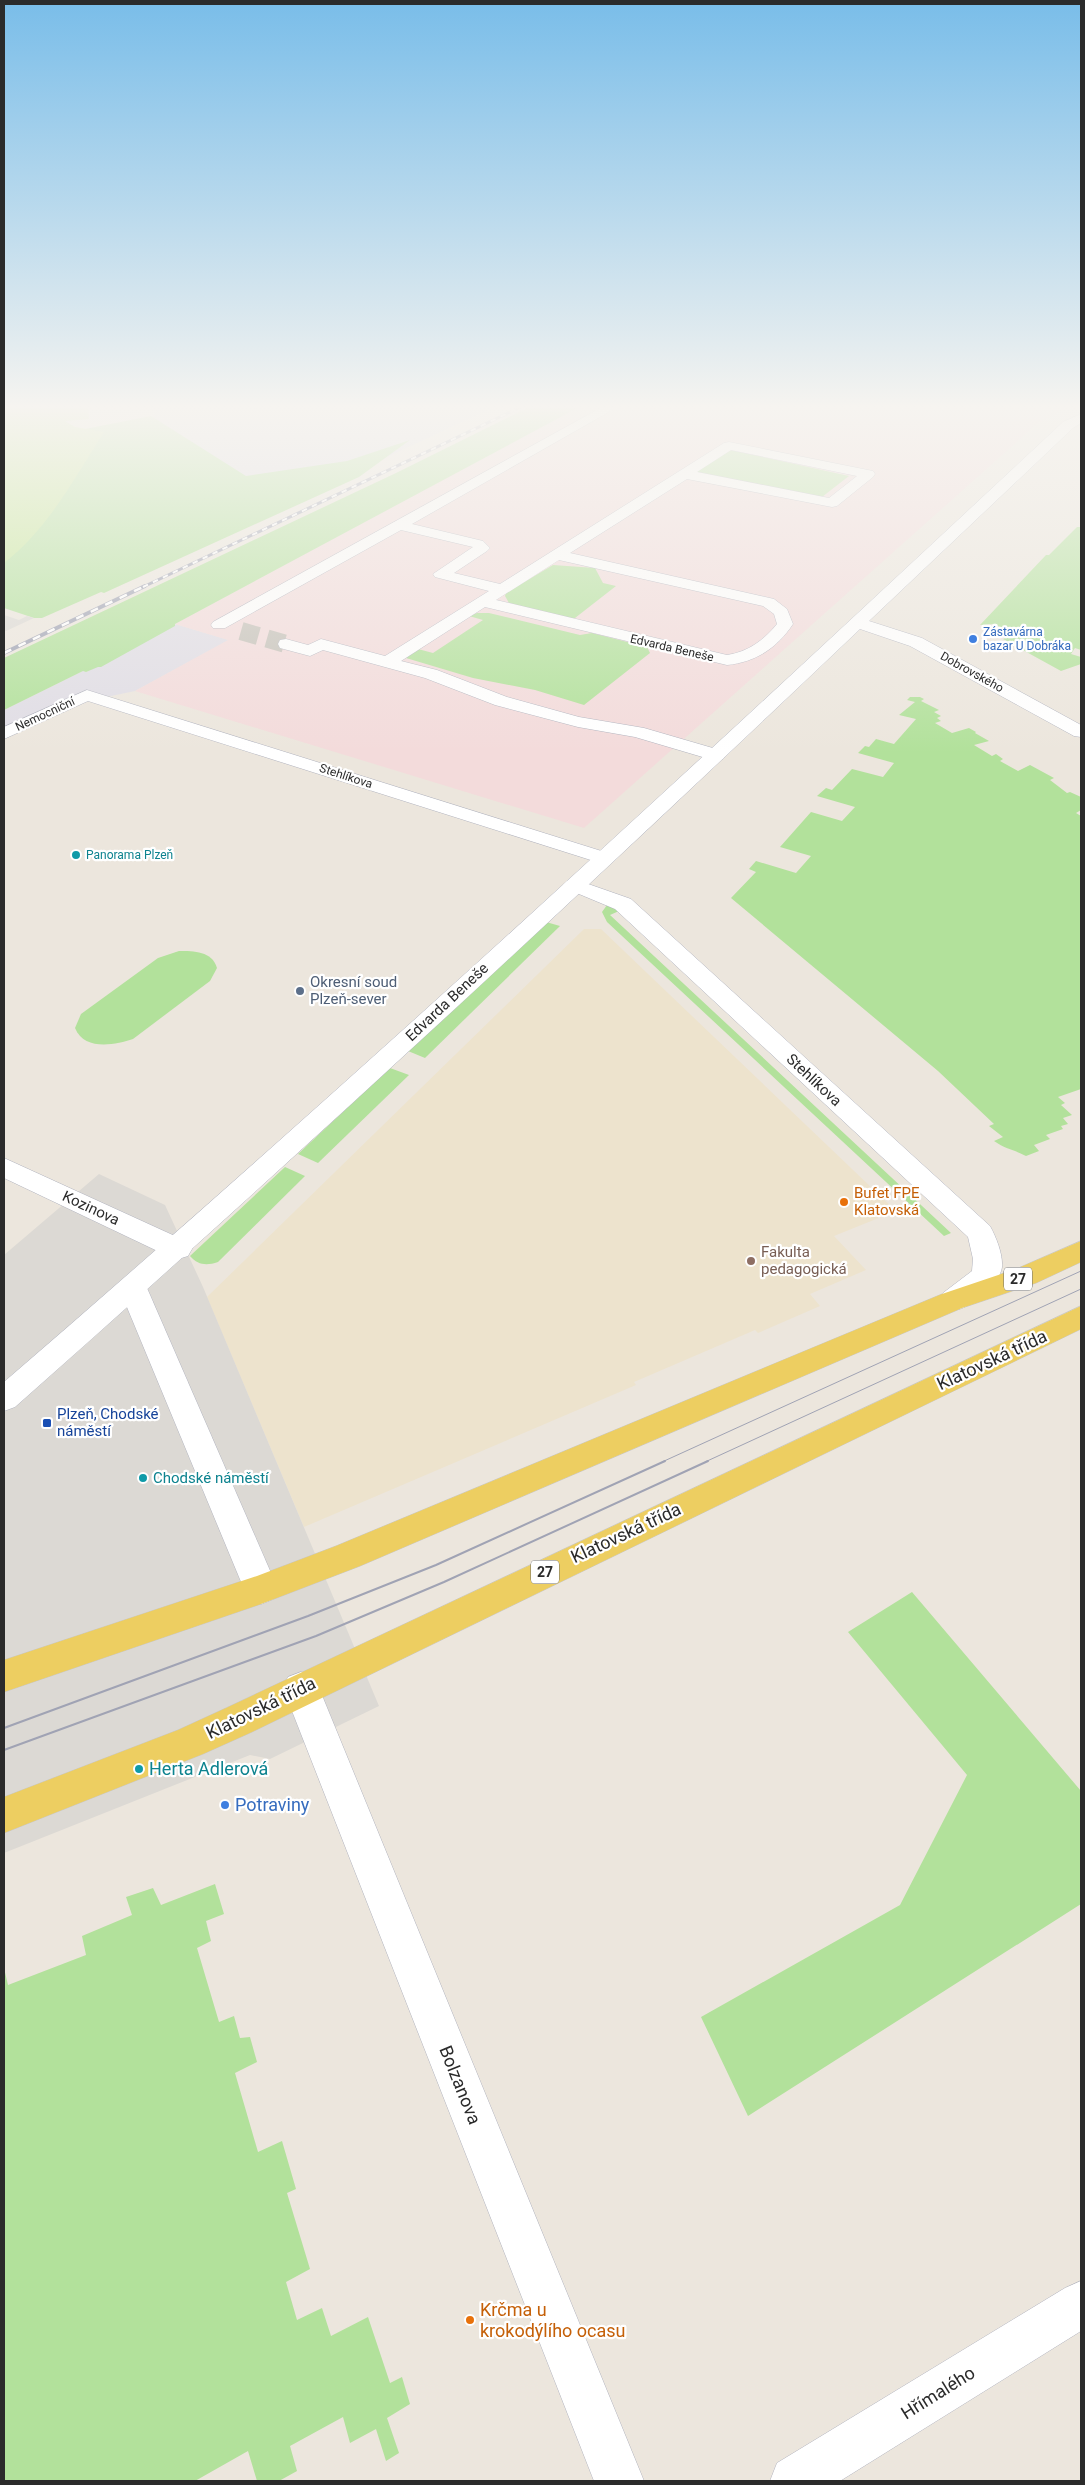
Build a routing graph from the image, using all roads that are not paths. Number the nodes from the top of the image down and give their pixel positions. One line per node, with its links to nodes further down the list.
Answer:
1 (405, 521): 4 (street)
2 (610, 521): 5 (street)
3 (966, 521): 8 (street, Edvarda Beneše)
4 (398, 525): 6 (street); 9 (street)
5 (556, 555): 6 (street); 7 (street, Edvarda Beneše)
6 (502, 589): 7 (street)
7 (482, 602): 11 (street)
8 (858, 623): 13 (street, Dobrovského); 15 (street, Edvarda Beneše)
9 (241, 631)
10 (286, 644): 11 (street)
11 (387, 662): 15 (street)
12 (87, 694): 14 (street, Nemocniční); 16 (street, Stehlíkova)
13 (1081, 732)
14 (4, 734)
15 (716, 755): 16 (street, Edvarda Beneše)
16 (604, 858): 17 (street, Edvarda Beneše)
17 (574, 885): 19 (street, Edvarda Beneše); 22 (street, Stehlíkova)
18 (4, 1167): 19 (street, Kozinova)
19 (178, 1249): 21 (street)
20 (1081, 1251): 22 (main road, 27)
21 (133, 1288): 24 (street); 25 (street)
22 (952, 1301): 25 (main road, 27)
23 (1079, 1322): 27 (main road, Klatovská třída / 27)
24 (4, 1399)
25 (261, 1589): 26 (main road, 27)
26 (4, 1676)
27 (300, 1688): 28 (main road, Klatovská třída / 27); 30 (street, Bolzanova)
28 (4, 1815)
29 (1081, 2304): 31 (street, Hřímalého)
30 (619, 2481)
31 (795, 2481)

